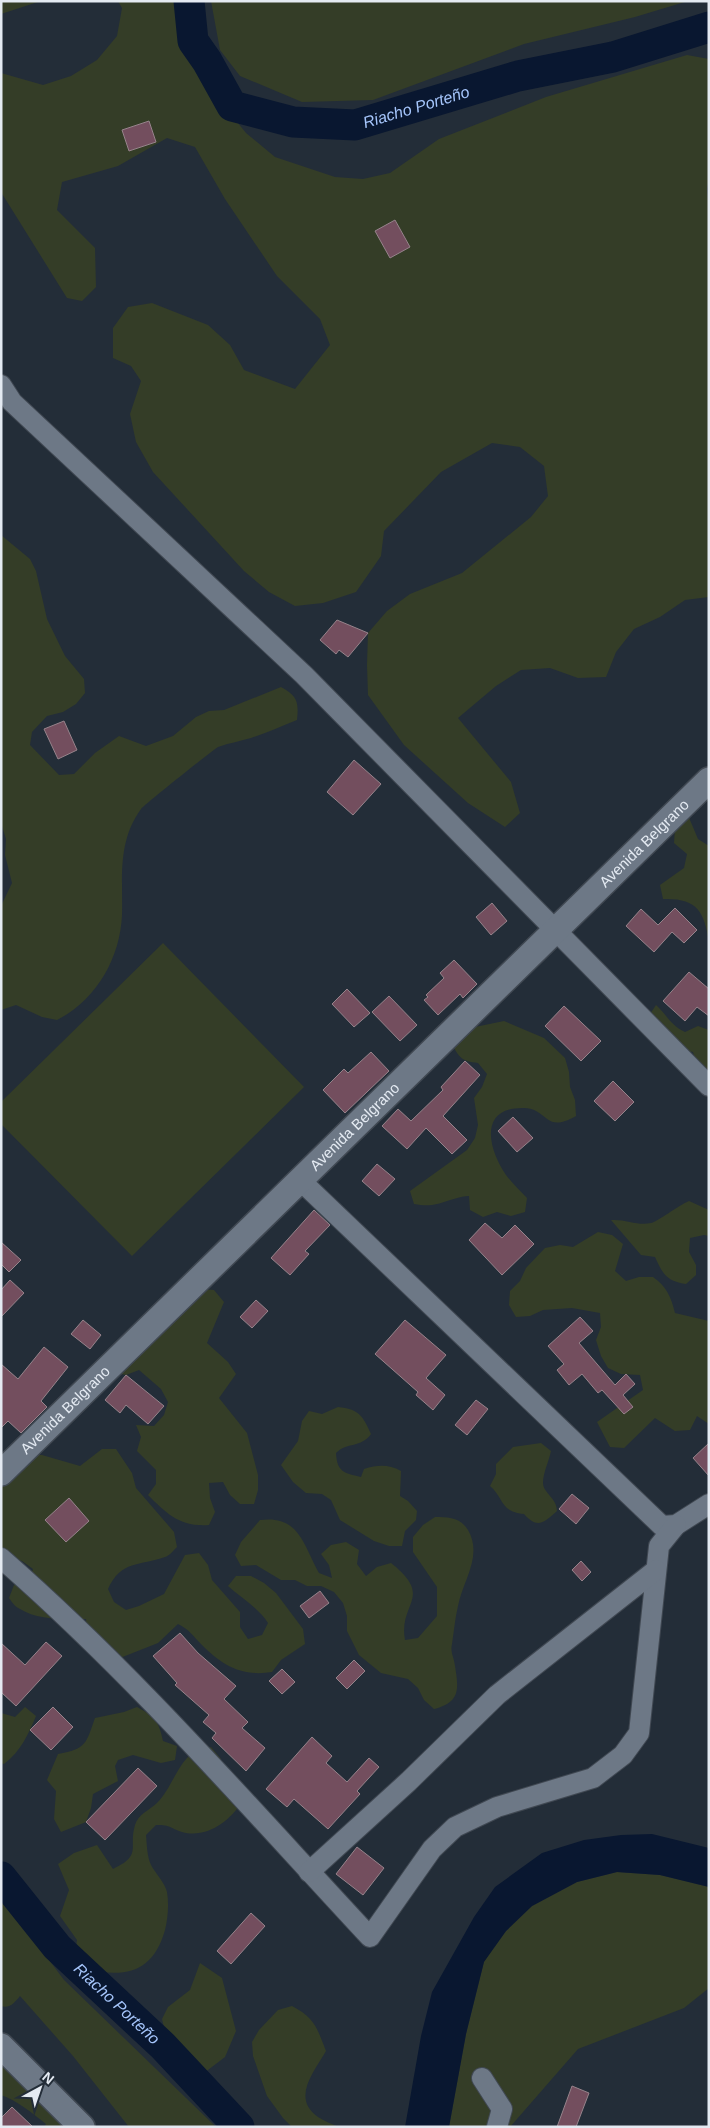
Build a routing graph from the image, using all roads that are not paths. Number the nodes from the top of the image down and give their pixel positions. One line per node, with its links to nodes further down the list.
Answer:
1 (1, 385): 3 (street)
2 (709, 780): 3 (street, Avenida Belgrano)
3 (554, 931): 4 (street); 5 (street, Avenida Belgrano)
4 (709, 1086)
5 (300, 1180): 6 (street, Avenida Belgrano); 8 (street)
6 (1, 1472)
7 (709, 1504): 8 (street)
8 (676, 1525): 10 (street)
9 (1, 1558): 11 (street)
10 (656, 1570): 11 (street); 11 (street)
11 (309, 1872)
12 (1, 2046): 14 (street)
13 (482, 2078): 15 (street)
14 (82, 2127)
15 (497, 2127)

